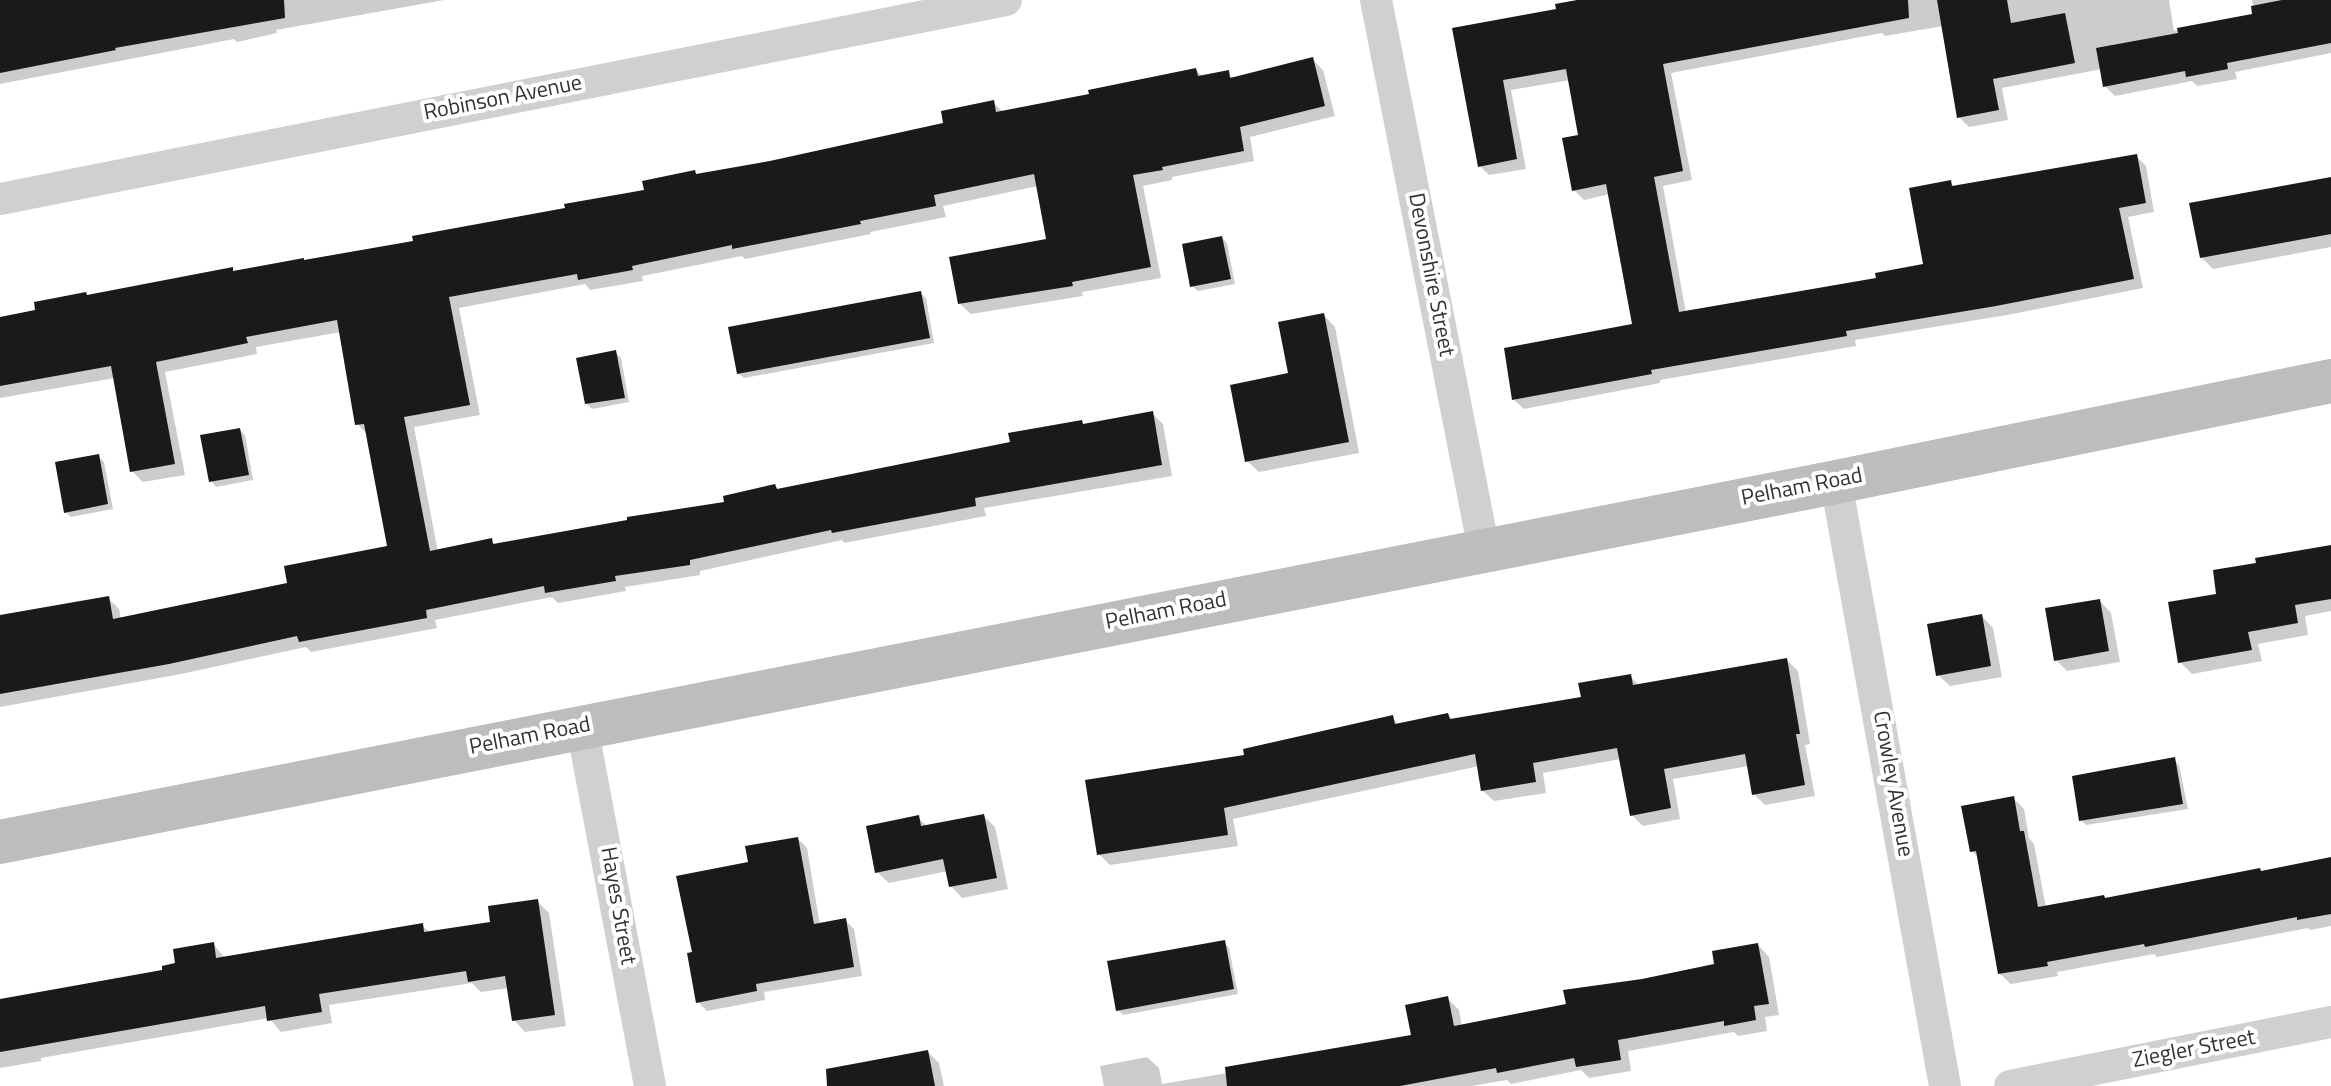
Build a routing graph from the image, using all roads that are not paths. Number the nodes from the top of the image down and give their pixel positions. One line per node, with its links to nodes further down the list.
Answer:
1 (1006, 0): 3 (street, Robinson Avenue)
2 (1376, 0): 6 (street, Devonshire Street)
3 (0, 199)
4 (2331, 381): 5 (main road, Pelham Road)
5 (1836, 482): 6 (main road, Pelham Road); 11 (street, Crowley Avenue)
6 (1484, 550): 7 (main road, Pelham Road)
7 (582, 727): 8 (main road, Pelham Road); 10 (street, Hayes Street)
8 (0, 842)
9 (2331, 1022): 12 (street, Ziegler Street)
10 (650, 1086)
11 (1945, 1086)
12 (2010, 1086)

